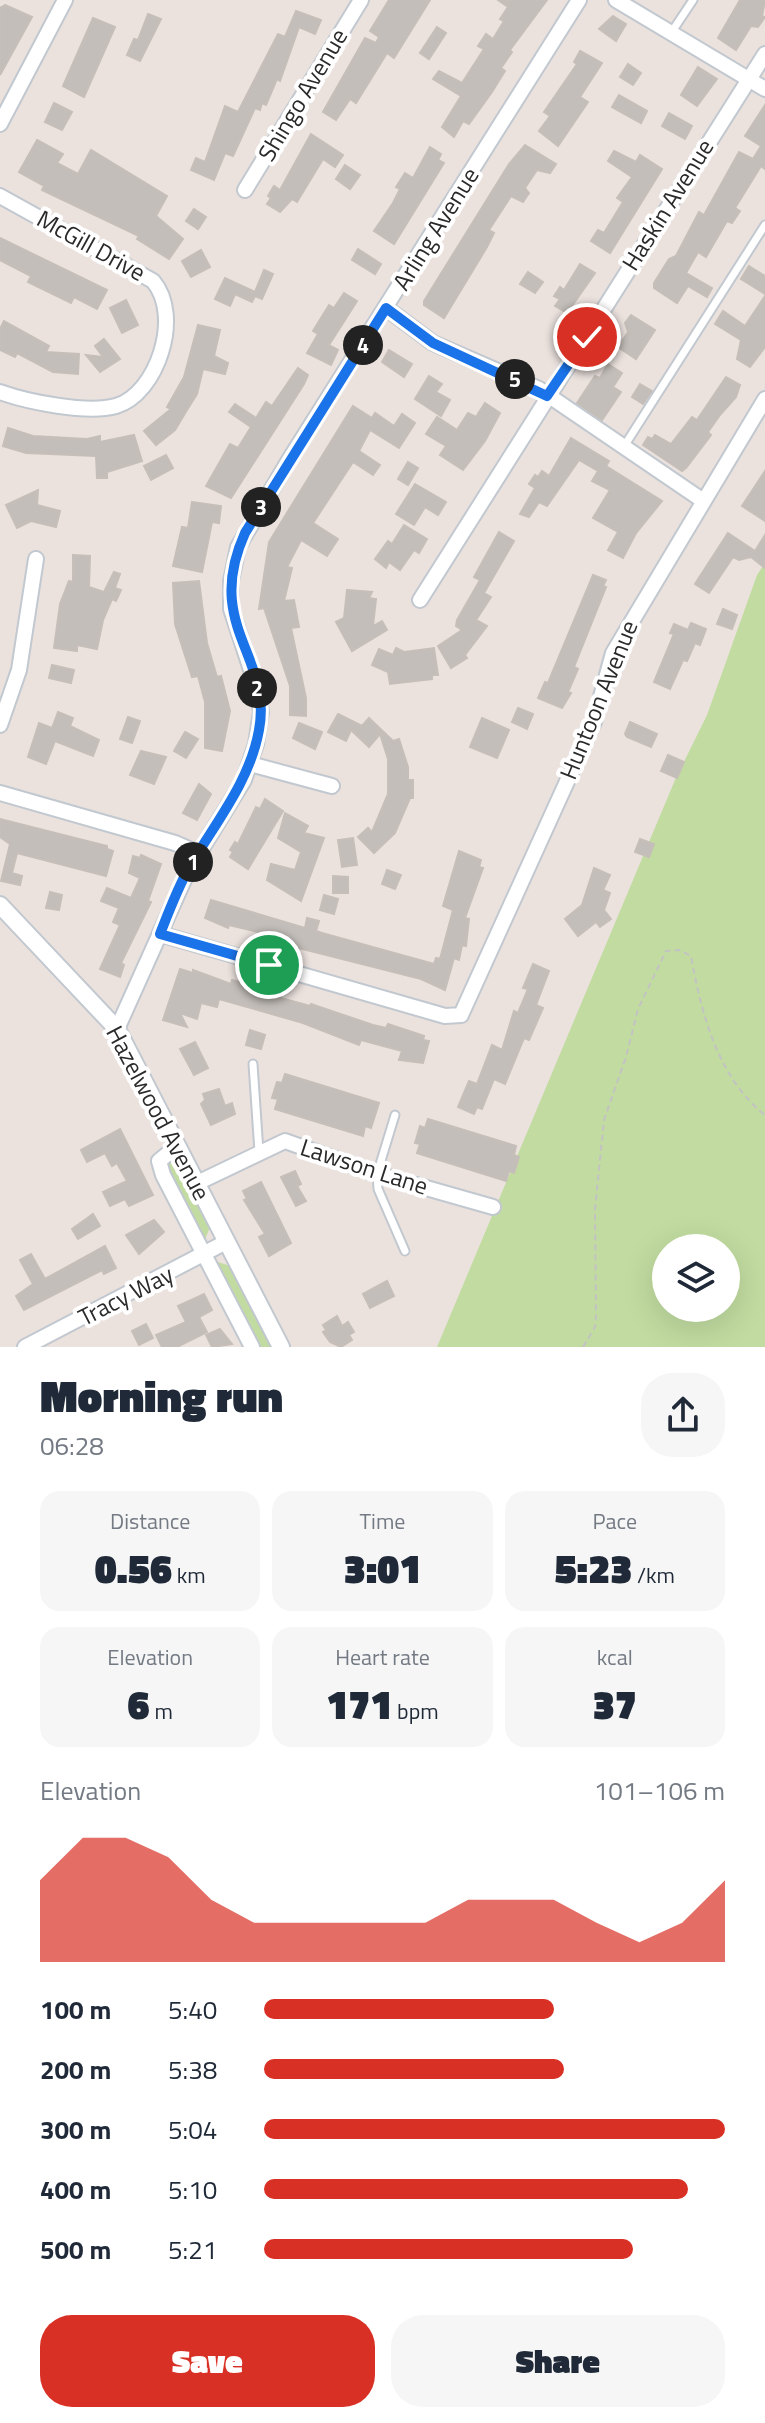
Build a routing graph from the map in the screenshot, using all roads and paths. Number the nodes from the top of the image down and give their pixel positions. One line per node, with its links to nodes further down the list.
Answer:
1 (65, 0): 10 (street)
2 (361, 0): 11 (street, Shingo Avenue)
3 (579, 0): 14 (street, Arling Avenue)
4 (616, 0): 6 (street)
5 (693, 0): 6 (lane)
6 (671, 33): 8 (street)
7 (765, 54): 8 (street, Haskin Avenue)
8 (749, 78): 9 (street); 16 (street, Haskin Avenue)
9 (765, 89)
10 (0, 124)
11 (245, 190)
12 (0, 196): 15 (street, McGill Drive)
13 (765, 225): 18 (lane)
14 (386, 308): 16 (street); 23 (street, Arling Avenue)
15 (0, 392)
16 (547, 396): 18 (street); 21 (street, Haskin Avenue)
17 (765, 399): 19 (street, Huntoon Avenue)
18 (623, 448): 19 (street)
19 (702, 500): 28 (street, Huntoon Avenue)
20 (36, 559): 22 (street)
21 (420, 600)
22 (0, 725)
23 (250, 764): 24 (street); 26 (street, Arling Avenue)
24 (332, 786)
25 (0, 793): 26 (street)
26 (198, 853): 28 (street, Arling Avenue)
27 (0, 905): 29 (street, Hazelwood Avenue)
28 (160, 934): 29 (street, Arling Avenue)
29 (117, 1029): 33 (street, Hazelwood Avenue)
30 (253, 1064): 34 (lane)
31 (395, 1115): 35 (lane)
32 (765, 1115): 45 (path)
33 (176, 1147): 36 (street, Hazelwood Avenue); 40 (street)
34 (259, 1152): 35 (street, Lawson Lane); 36 (street, Lawson Lane)
35 (377, 1174): 37 (street, Lawson Lane); 39 (lane)
36 (195, 1184): 38 (street, Hazelwood Avenue)
37 (493, 1207)
38 (226, 1242): 40 (street, Tracy Way); 44 (street, Hazelwood Avenue)
39 (405, 1251)
40 (204, 1255): 41 (street, Tracy Way); 43 (street)
41 (51, 1341): 42 (street, Tracy Way)
42 (25, 1347)
43 (252, 1347)
44 (281, 1347)
45 (583, 1347)

